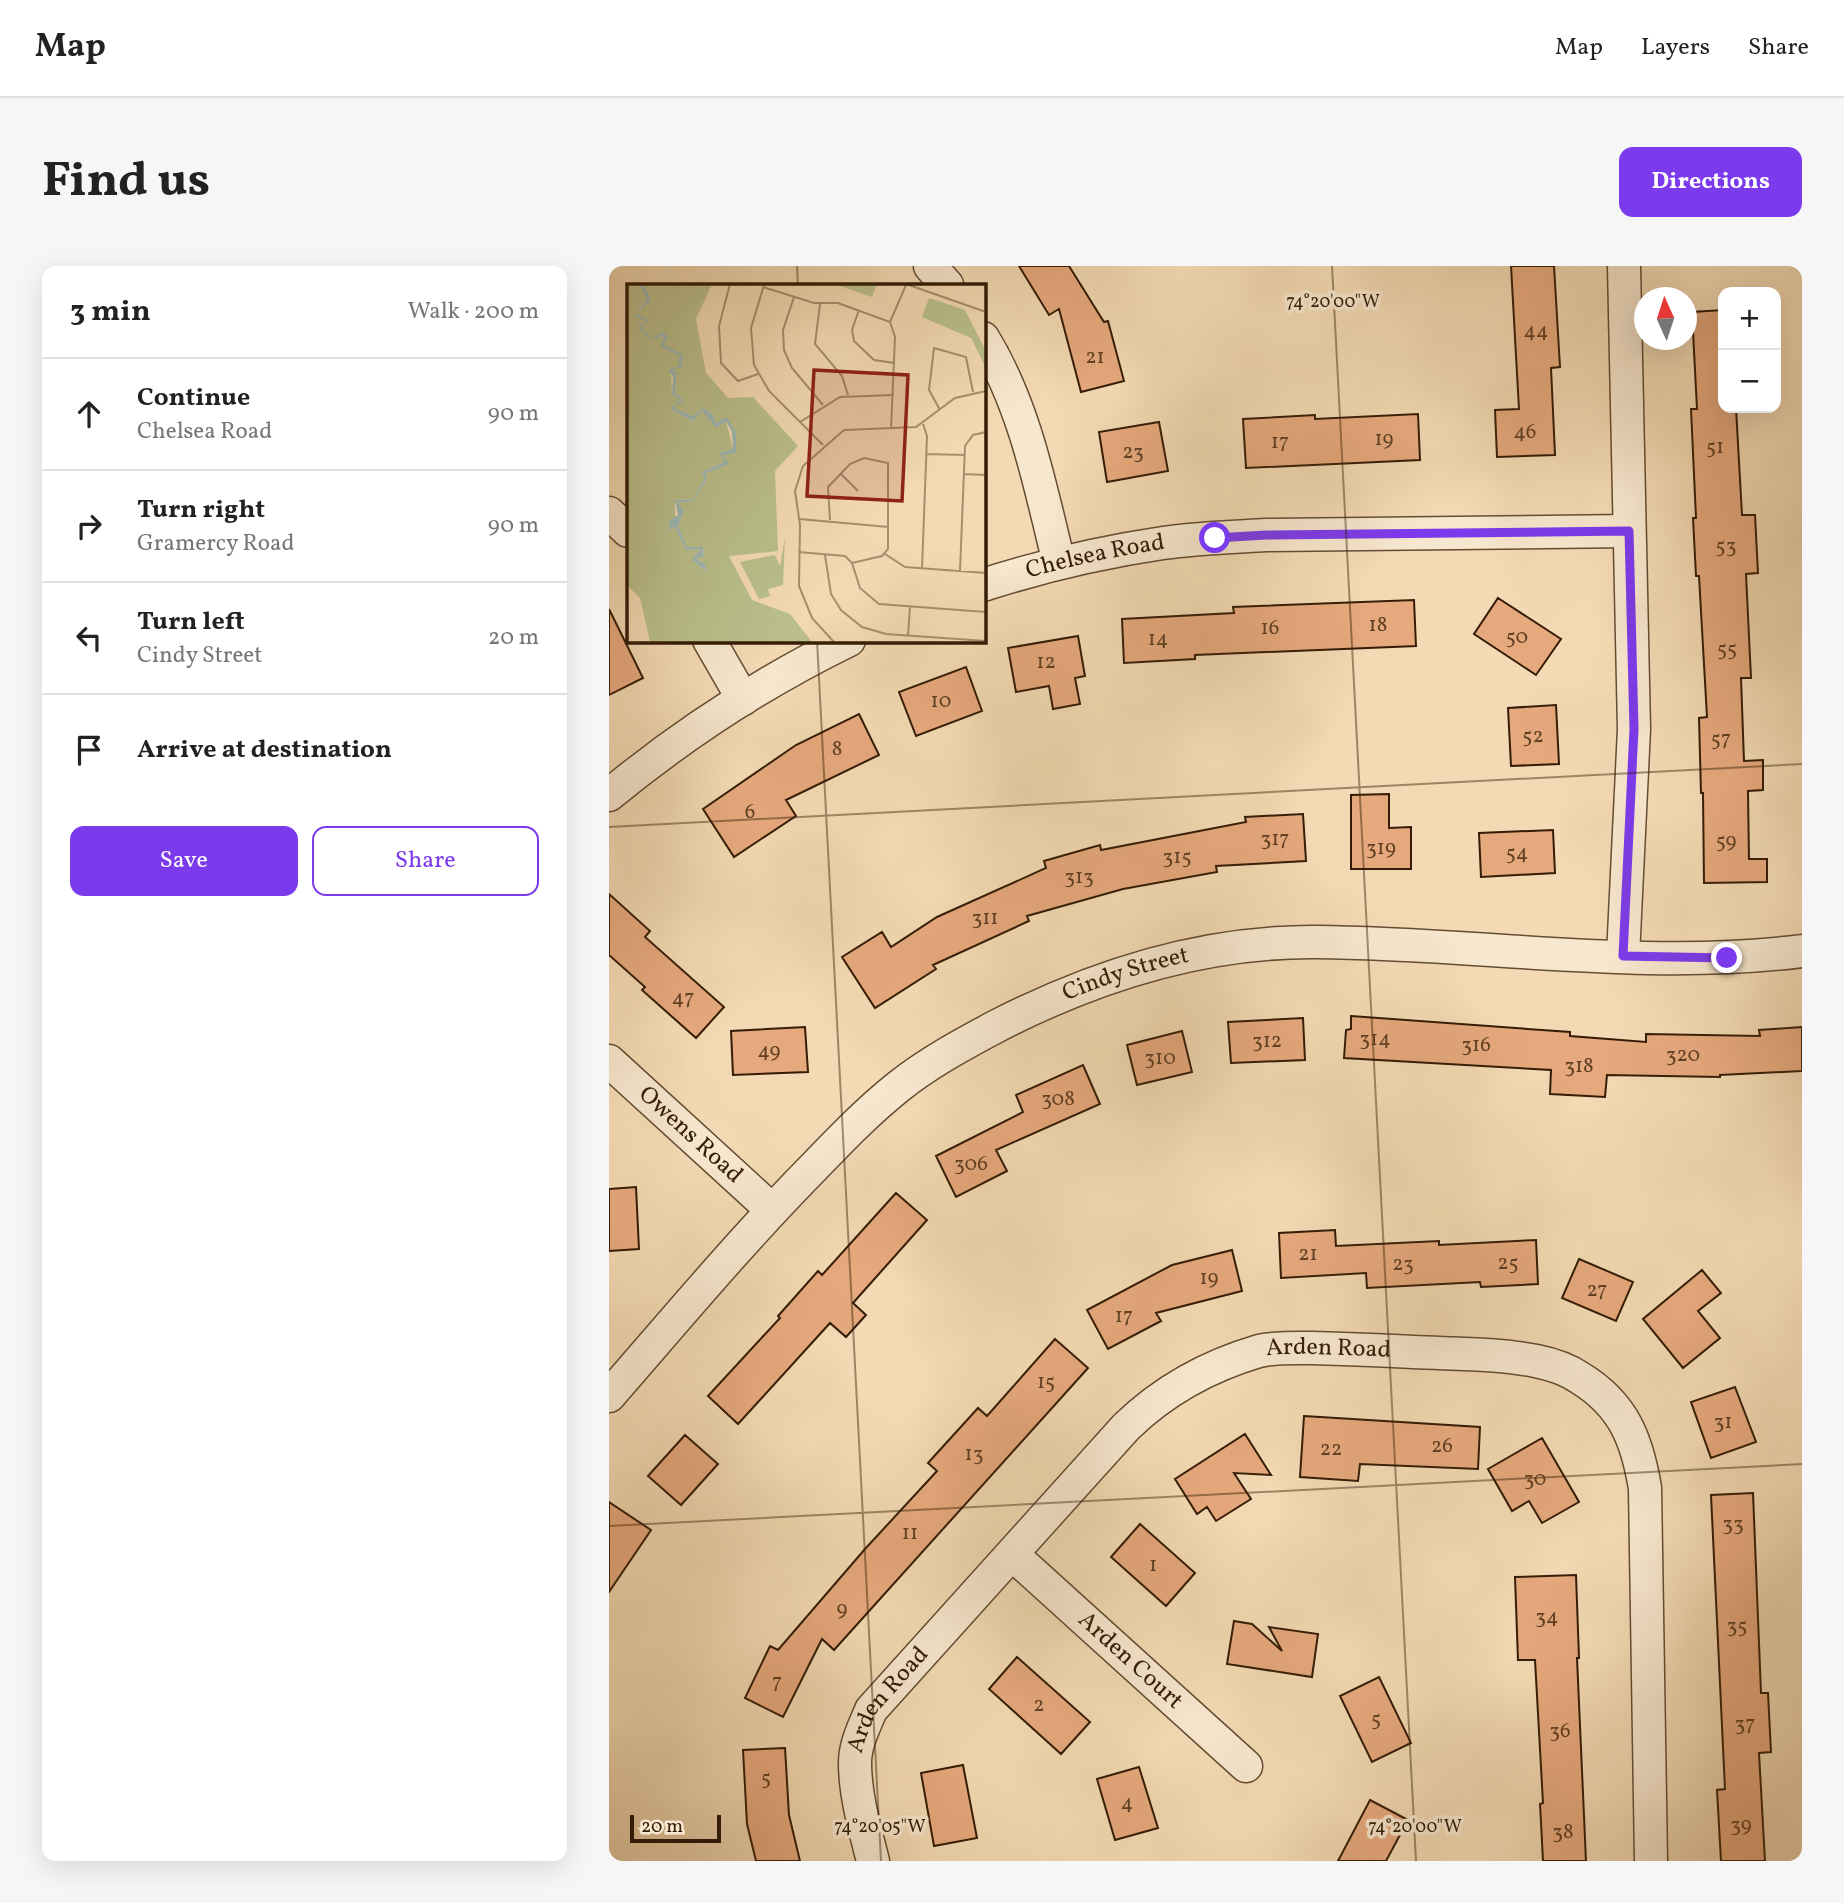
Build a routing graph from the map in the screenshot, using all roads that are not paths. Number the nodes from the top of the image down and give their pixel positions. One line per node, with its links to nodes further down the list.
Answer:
1 (930, 266): 3 (street)
2 (1624, 266): 7 (street)
3 (946, 284)
4 (985, 342): 8 (street)
5 (609, 513): 6 (street)
6 (627, 530)
7 (1629, 531): 8 (street, Chelsea Road); 15 (street)
8 (1059, 563): 9 (street, Chelsea Road)
9 (985, 584)
10 (710, 642): 12 (street)
11 (845, 642): 12 (street)
12 (743, 699): 13 (street)
13 (609, 795)
14 (1802, 951): 15 (street, Cindy Street)
15 (1623, 956): 17 (street, Cindy Street)
16 (609, 1061): 17 (street, Owens Road)
17 (772, 1210): 18 (street, Cindy Street)
18 (609, 1396)
19 (1013, 1555): 20 (street, Arden Court); 21 (street, Arden Road); 22 (street, Arden Road)
20 (1245, 1766)
21 (873, 1861)
22 (1651, 1861)

